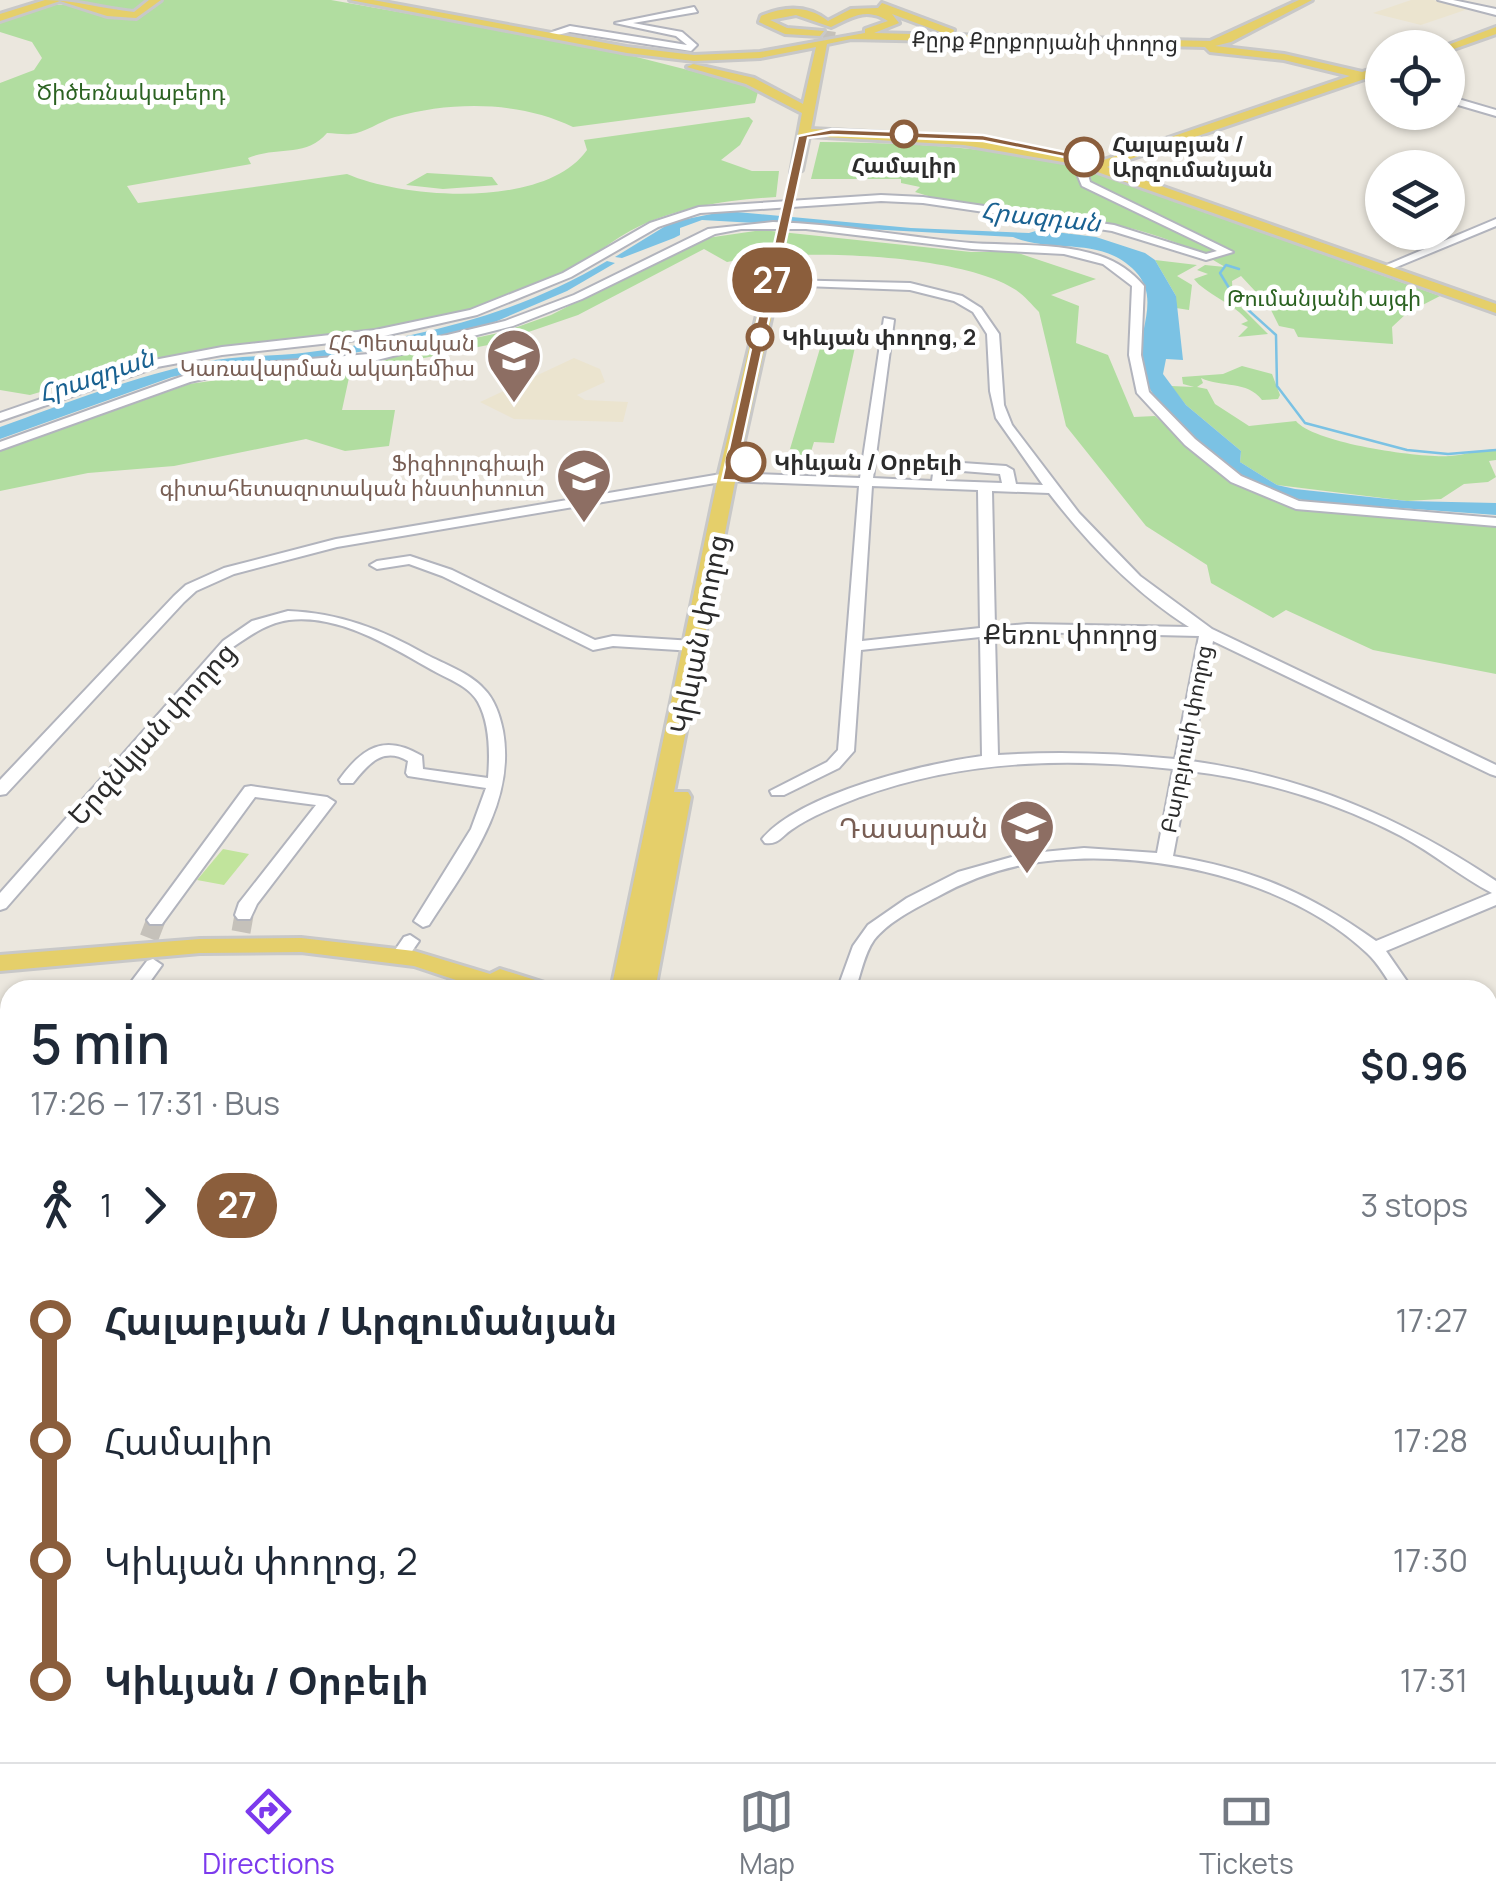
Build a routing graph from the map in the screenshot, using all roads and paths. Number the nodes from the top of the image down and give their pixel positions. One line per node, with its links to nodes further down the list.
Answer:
1 (156, 0): 11 (main road)
2 (355, 0): 22 (main road)
3 (370, 0): 16 (main road)
4 (838, 0): 17 (main road)
5 (849, 0): 17 (main road)
6 (867, 0): 18 (main road)
7 (1292, 0): 19 (main road, Քըրք Քըրքորյանի փողոց)
8 (1307, 0): 19 (main road)
9 (1442, 0): 13 (street)
10 (50, 1): 11 (main road); 14 (main road)
11 (71, 2)
12 (694, 10): 16 (street)
13 (1496, 12)
14 (0, 15)
15 (1496, 30): 20 (main road)
16 (552, 33): 17 (main road)
17 (834, 33): 17 (main road); 18 (main road, Քըրք Քըրքորյանի փողոց); 21 (main road, Քըրք Քըրքորյանի փողոց); 23 (main road); 25 (main road); 25 (main road)
18 (963, 36): 19 (main road, Քըրք Քըրքորյանի փողոց)
19 (1222, 39): 21 (main road, Քըրք Քըրքորյանի փողոց); 24 (main road)
20 (1465, 41)
21 (1158, 44): 24 (main road)
22 (627, 50): 23 (main road); 27 (main road)
23 (760, 56): 25 (main road)
24 (1364, 75): 30 (main road)
25 (815, 92): 27 (main road); 29 (main road)
26 (1465, 104): 28 (street)
27 (808, 111): 29 (main road)
28 (1496, 112)
29 (807, 134): 30 (main road); 31 (main road)
30 (1099, 165): 32 (street); 35 (main road)
31 (801, 170)
32 (717, 210): 34 (street); 40 (street)
33 (1496, 222): 35 (street)
34 (728, 225): 41 (street); 48 (street)
35 (1388, 267): 37 (main road); 38 (main road)
36 (777, 288): 42 (main road, Կիևյան փողոց); 47 (street, Բարբյուսի փողոց)
37 (1496, 301)
38 (1496, 309)
39 (888, 320): 43 (street)
40 (0, 418)
41 (0, 446)
42 (735, 476): 43 (street); 50 (main road, Կիևյան փողոց); 59 (street)
43 (866, 481): 44 (street); 54 (street)
44 (938, 484): 45 (street); 46 (street)
45 (985, 486): 46 (street); 51 (street)
46 (1010, 487): 47 (street)
47 (1051, 489): 52 (street, Բարբյուսի փողոց)
48 (1496, 522)
49 (377, 566): 53 (street)
50 (711, 596): 53 (main road, Կիևյան փողոց); 62 (main road, Կիևյան փողոց)
51 (988, 632): 52 (street, Քեռու փողոց); 54 (street, Քեռու փողոց); 55 (street)
52 (1207, 632): 56 (street, Բարբյուսի փողոց); 57 (street, Քեռու փողոց)
53 (694, 646): 62 (main road, Կիևյան փողոց)
54 (855, 646): 60 (street)
55 (990, 761): 56 (street); 63 (street)
56 (1180, 763): 64 (street, Բարբյուսի փողոց); 65 (street)
57 (1496, 771)
58 (496, 784): 61 (street); 67 (street, Երզնկյան փողոց); 68 (street, Երզնկյան փողոց)
59 (0, 790)
60 (778, 791)
61 (327, 802): 69 (street); 70 (street)
62 (668, 814): 81 (main road, Կիևյան փողոց)
63 (771, 839)
64 (1164, 859): 71 (street); 82 (street)
65 (1496, 889)
66 (1496, 898): 71 (street)
67 (0, 904)
68 (422, 921)
69 (242, 931): 70 (main road); 72 (main road)
70 (151, 944): 72 (main road); 73 (main road); 75 (main road); 76 (street)
71 (1374, 949): 83 (street)
72 (410, 957): 74 (main road); 77 (main road); 80 (main road)
73 (0, 963)
74 (444, 970): 78 (main road); 79 (main road)
75 (0, 978)
76 (138, 980)
77 (455, 980)
78 (470, 980)
79 (477, 980)
80 (510, 980)
81 (626, 980)
82 (850, 980)
83 (1397, 980)

